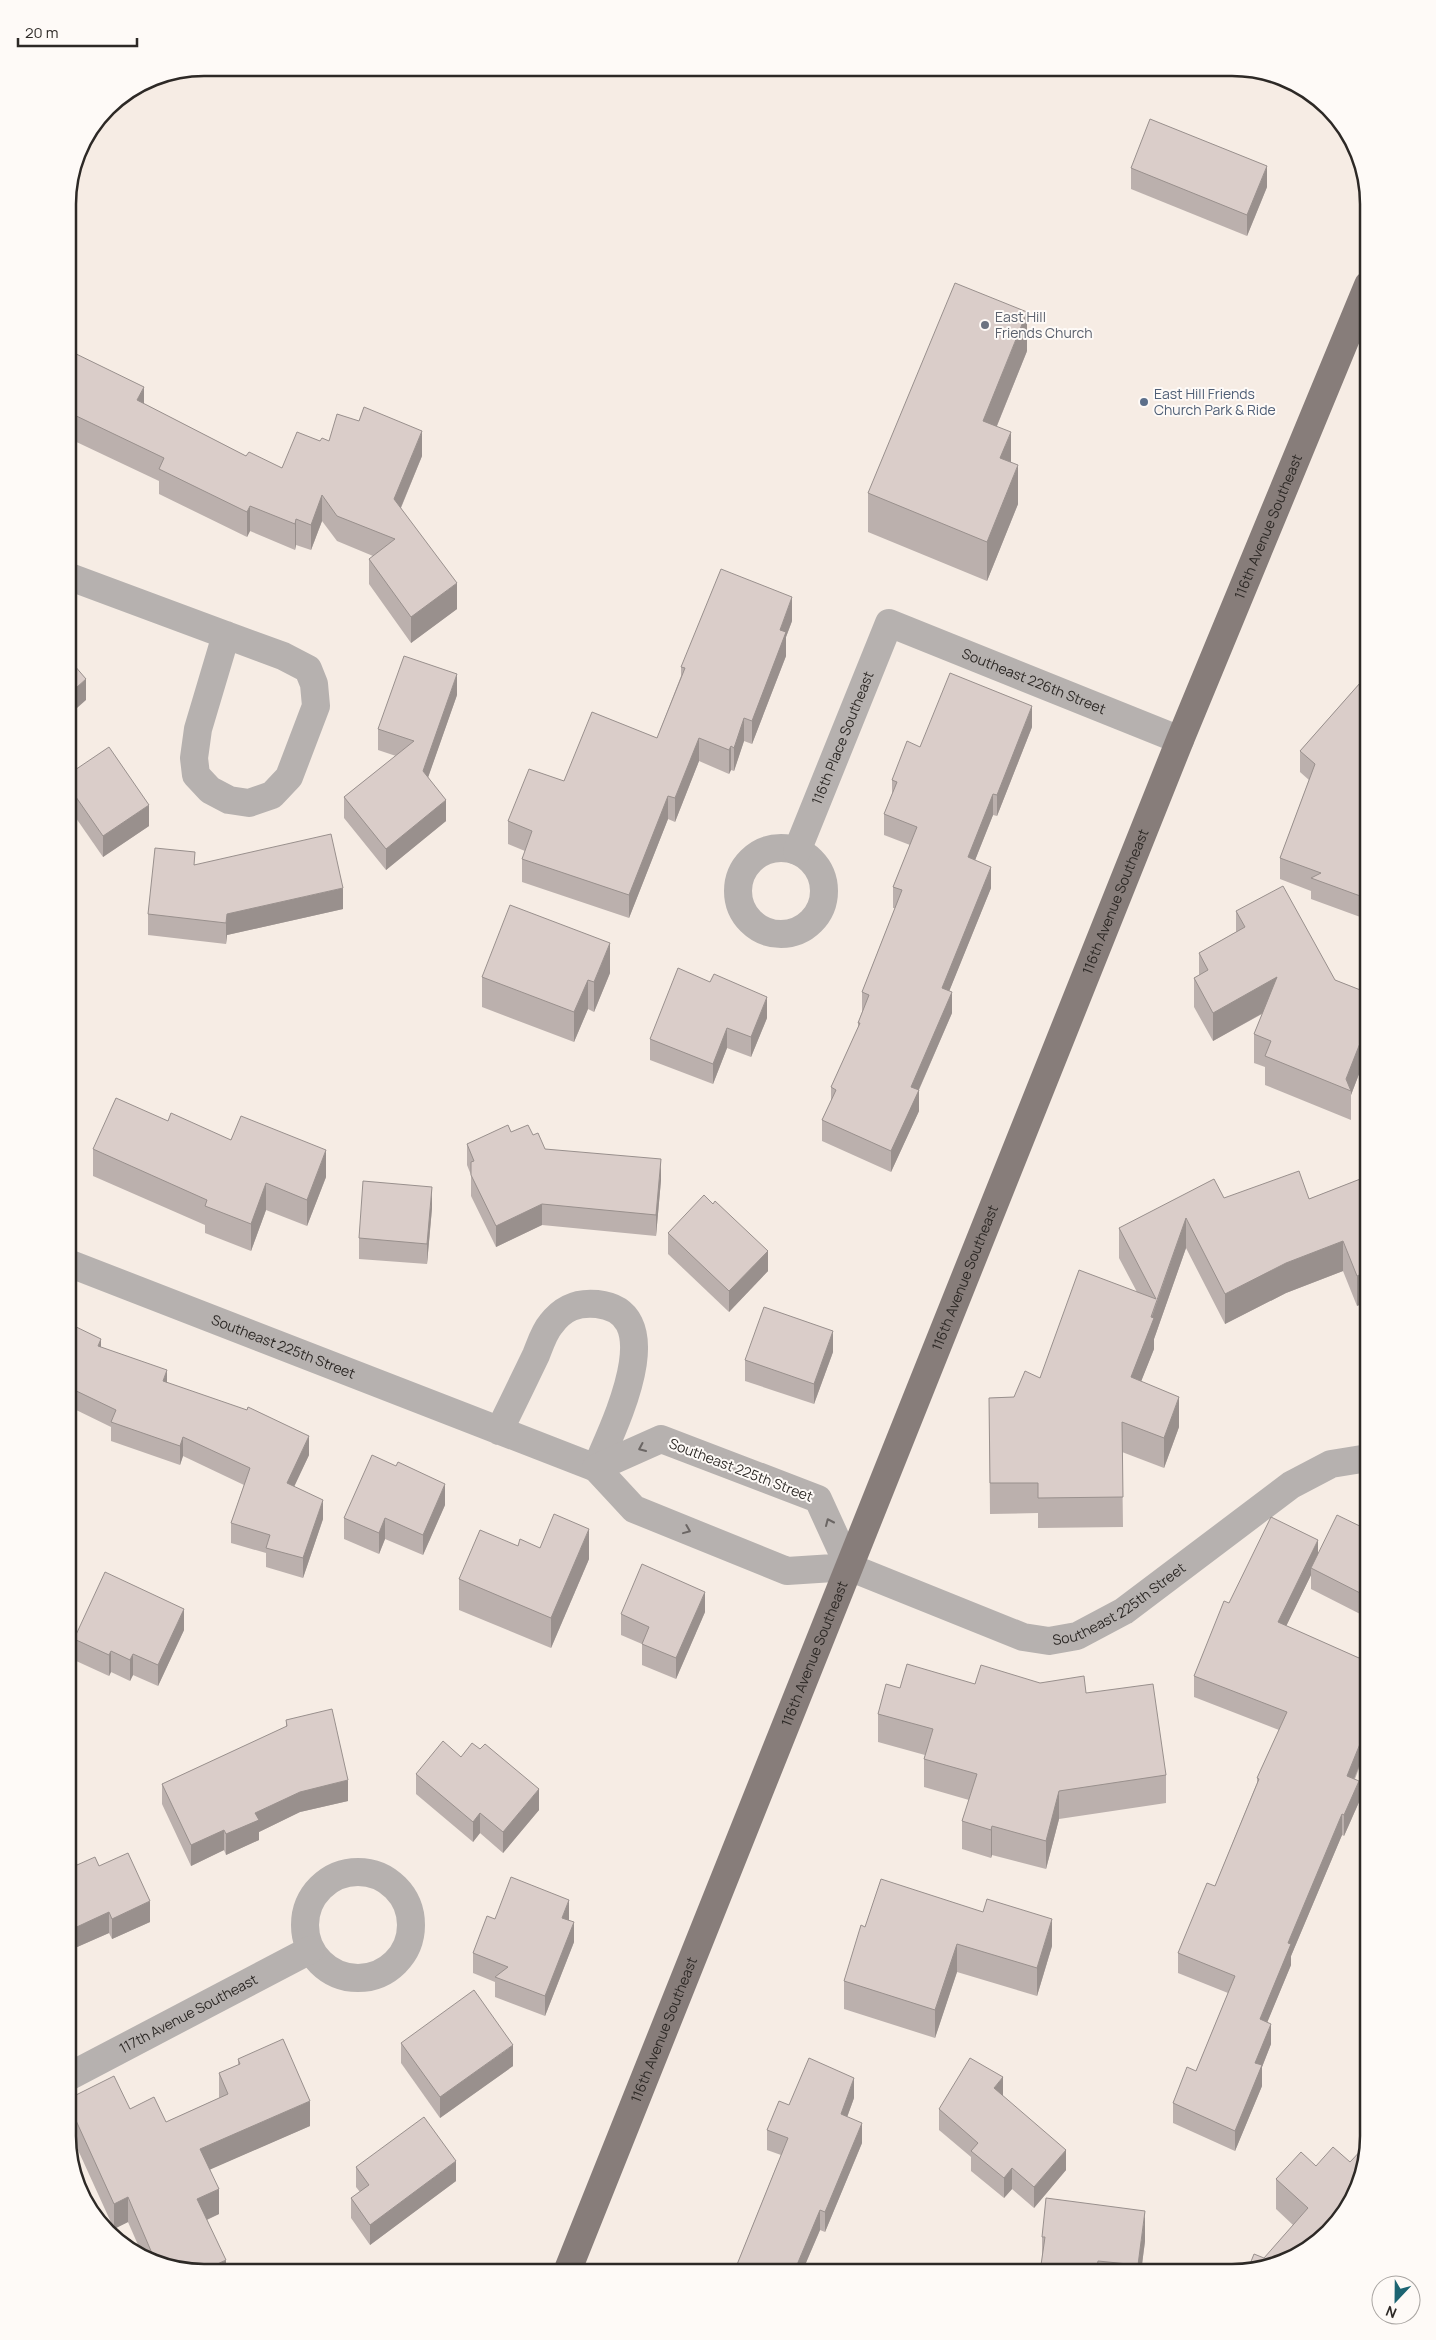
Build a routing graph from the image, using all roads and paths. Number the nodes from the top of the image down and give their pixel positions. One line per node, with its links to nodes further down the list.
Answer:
1 (1360, 304): 5 (main road, 116th Avenue Southeast)
2 (77, 579): 4 (street)
3 (889, 623): 5 (street, Southeast 226th Street); 6 (street, 116th Place Southeast)
4 (226, 635): 4 (street)
5 (1180, 740): 11 (main road, 116th Avenue Southeast)
6 (797, 851)
7 (76, 1266): 8 (street, Southeast 225th Street)
8 (500, 1431): 10 (street, Southeast 225th Street); 10 (street)
9 (1360, 1459): 11 (street, Southeast 225th Street)
10 (596, 1468): 11 (street, Southeast 225th Street, one-way to 11); 11 (street, Southeast 225th Street, one-way to 10)
11 (849, 1567): 14 (main road, 116th Avenue Southeast)
12 (310, 1950): 13 (street, 117th Avenue Southeast)
13 (76, 2072)
14 (570, 2263)

